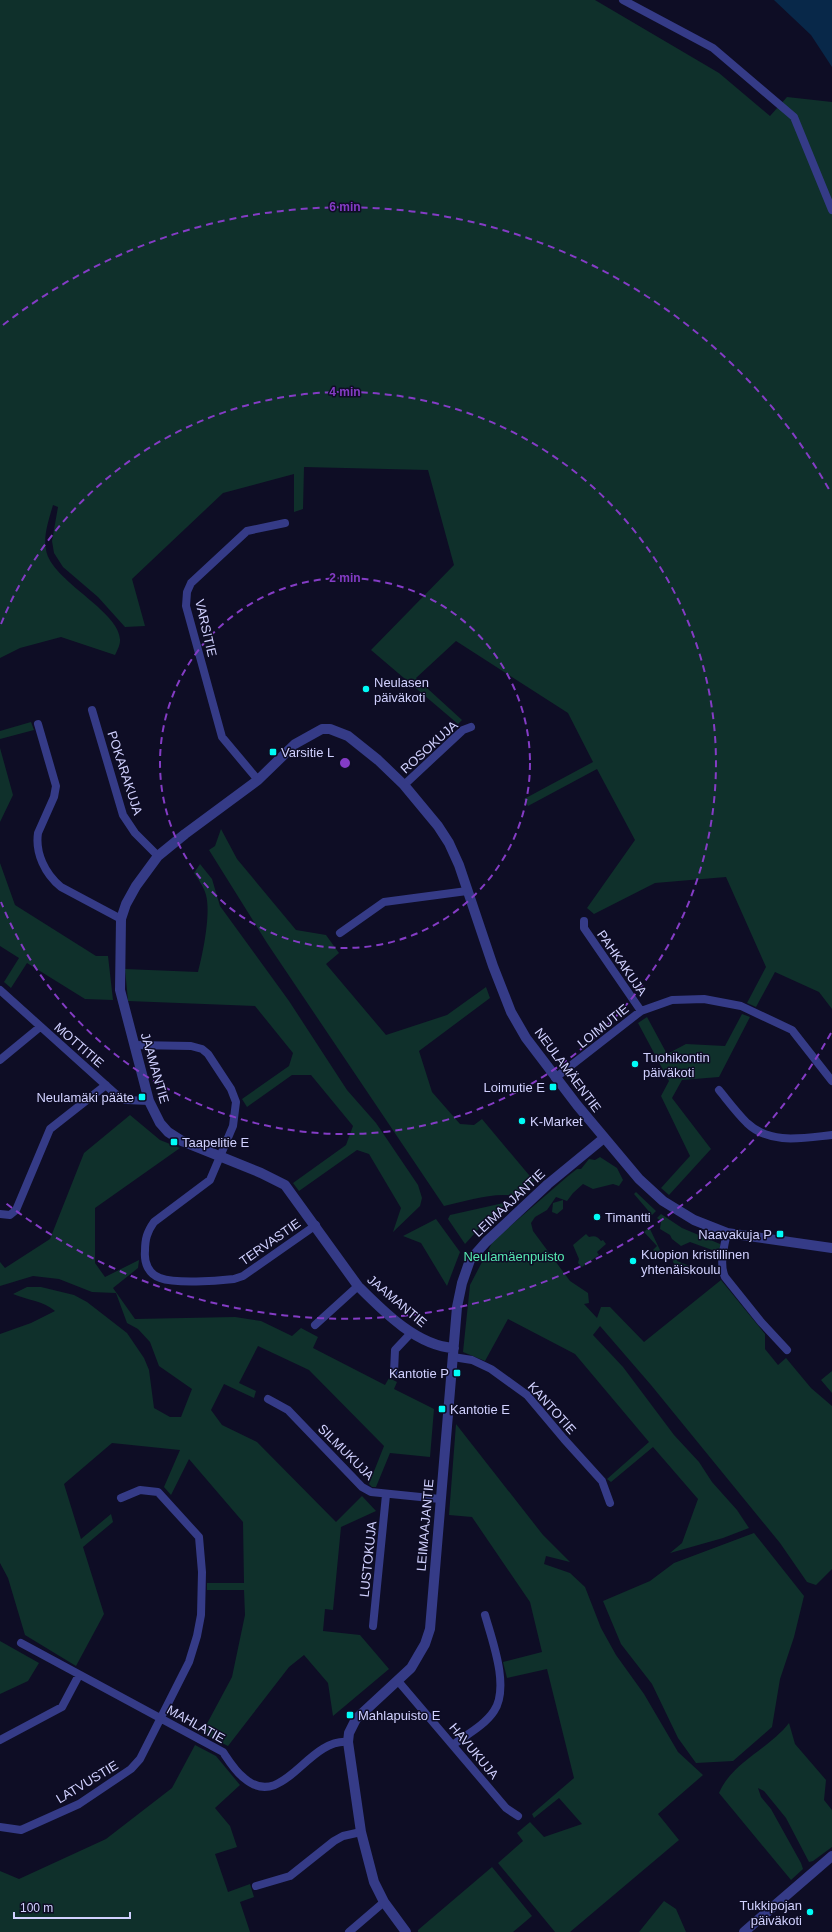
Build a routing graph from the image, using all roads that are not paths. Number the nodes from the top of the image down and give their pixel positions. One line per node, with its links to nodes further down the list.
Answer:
1 (623, 0): 2 (street)
2 (832, 210)
3 (285, 523): 8 (street, VARSITIE)
4 (92, 710): 10 (street, POKARAKUJA)
5 (38, 724): 12 (street)
6 (471, 727): 9 (street, ROSOKUJA)
7 (322, 729): 8 (street, JAAMANTIE); 9 (street, NEULAMÄENTIE)
8 (258, 780): 10 (street, JAAMANTIE)
9 (404, 785): 11 (street, NEULAMÄENTIE)
10 (158, 856): 12 (street, JAAMANTIE)
11 (467, 891): 14 (street); 20 (street, NEULAMÄENTIE)
12 (121, 919): 18 (street, JAAMANTIE)
13 (584, 924): 16 (street, PAHKAKUJA)
14 (340, 933)
15 (0, 990): 17 (street, MOTTITIE)
16 (641, 1011): 20 (street, LOIMUTIE); 21 (street, LOIMUTIE)
17 (40, 1027): 19 (street); 22 (street, MOTTITIE)
18 (135, 1045): 24 (street, JAAMANTIE); 27 (street)
19 (0, 1060)
20 (555, 1078): 26 (street, NEULAMÄENTIE)
21 (832, 1081)
22 (106, 1085): 24 (street, MOTTITIE); 28 (street)
23 (719, 1090): 25 (street)
24 (149, 1101): 27 (street, JAAMANTIE)
25 (832, 1135)
26 (604, 1138): 30 (street, NEULAMÄENTIE); 36 (street, LEIMAAJANTIE)
27 (220, 1156): 29 (street, JAAMANTIE); 29 (street, TERVASTIE)
28 (0, 1214)
29 (316, 1225): 32 (street, JAAMANTIE)
30 (727, 1233): 31 (street, NEULAMÄENTIE); 35 (street)
31 (832, 1248)
32 (358, 1286): 33 (street); 34 (street, JAAMANTIE)
33 (315, 1324)
34 (411, 1333): 36 (street, JAAMANTIE); 37 (street)
35 (787, 1350)
36 (454, 1353): 41 (street, LEIMAAJANTIE); 42 (street, KANTOTIE)
37 (394, 1372)
38 (268, 1399): 39 (street, SILMUKUJA)
39 (386, 1495): 41 (street, SILMUKUJA); 44 (street, LUSTOKUJA)
40 (121, 1498): 48 (street, LATVUSTIE)
41 (440, 1499): 47 (street, LEIMAAJANTIE)
42 (610, 1503)
43 (485, 1615): 51 (street)
44 (373, 1626)
45 (21, 1643): 46 (street, MAHLATIE)
46 (79, 1675): 48 (street, MAHLATIE); 49 (street)
47 (398, 1681): 50 (street, LEIMAAJANTIE); 51 (street, HAVUKUJA)
48 (161, 1718): 50 (street, MAHLATIE); 53 (street, LATVUSTIE)
49 (0, 1740)
50 (348, 1742): 54 (street, LEIMAAJANTIE)
51 (454, 1744): 52 (street, HAVUKUJA)
52 (518, 1816)
53 (0, 1828)
54 (361, 1832): 56 (street); 57 (street, LEIMAAJANTIE)
55 (832, 1856): 60 (street)
56 (256, 1886)
57 (384, 1902): 58 (street); 59 (street, LEIMAAJANTIE)
58 (349, 1932)
59 (406, 1932)
60 (744, 1932)

